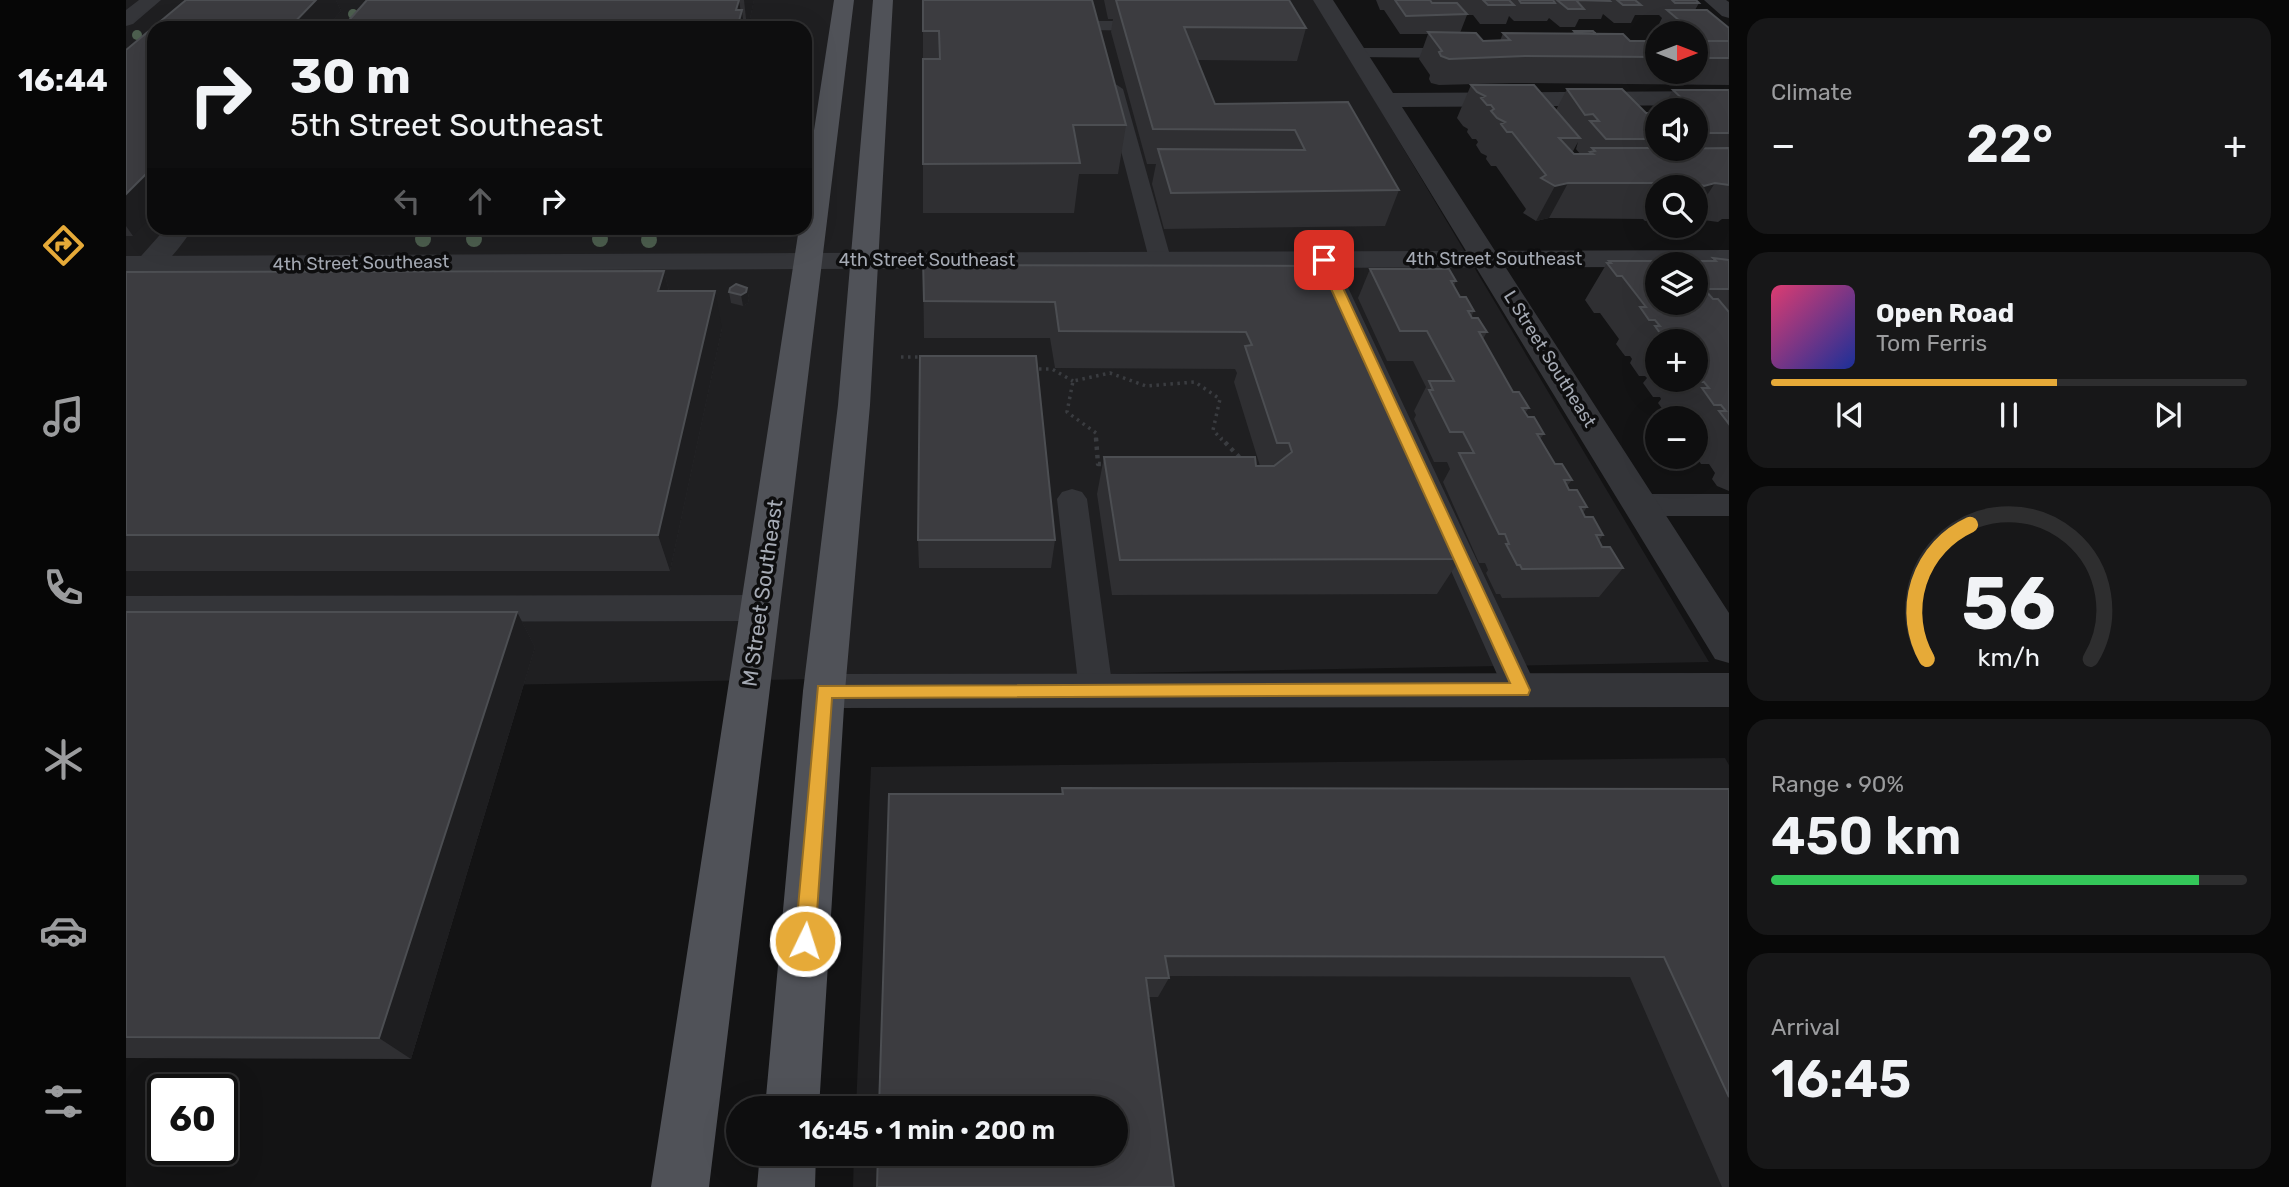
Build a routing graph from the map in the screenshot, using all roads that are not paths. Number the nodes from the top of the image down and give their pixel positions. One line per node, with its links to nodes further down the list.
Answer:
1 (151, 0): 7 (street)
2 (844, 0): 20 (main road, M Street Southeast)
3 (883, 0): 26 (main road)
4 (1323, 0): 10 (street, L Street Southeast)
5 (1714, 0): 6 (street)
6 (1729, 12)
7 (126, 20)
8 (1096, 26): 9 (lane)
9 (1172, 26)
10 (1357, 53): 11 (lane); 14 (street, L Street Southeast)
11 (1485, 53)
12 (1107, 66): 19 (lane)
13 (1719, 99): 15 (street); 16 (lane)
14 (1387, 100): 15 (street); 25 (street, L Street Southeast)
15 (1521, 100): 17 (lane)
16 (1729, 116)
17 (1539, 121)
18 (1165, 173): 19 (lane)
19 (1137, 174): 24 (lane)
20 (812, 232)
21 (172, 235): 29 (street)
22 (812, 235): 28 (main road, M Street Southeast)
23 (1729, 258): 25 (street, 4th Street Southeast)
24 (1160, 259): 26 (street, 4th Street Southeast); 27 (street, 4th Street Southeast)
25 (1487, 259): 27 (street, 4th Street Southeast); 31 (street, L Street Southeast)
26 (864, 260): 28 (street, 4th Street Southeast); 38 (main road)
27 (1324, 260): 36 (lane)
28 (808, 261): 29 (street, 4th Street Southeast); 33 (main road, M Street Southeast)
29 (137, 264)
30 (1072, 499): 39 (lane)
31 (1641, 505): 32 (lane); 35 (street, L Street Southeast)
32 (1729, 505)
33 (760, 608): 34 (lane); 42 (main road, M Street Southeast)
34 (126, 609)
35 (1729, 648)
36 (1521, 690): 37 (street); 39 (street)
37 (1729, 690)
38 (824, 691): 39 (street); 40 (main road)
39 (1096, 691)
40 (793, 1096)
41 (788, 1166): 43 (main road)
42 (680, 1187)
43 (786, 1187)

